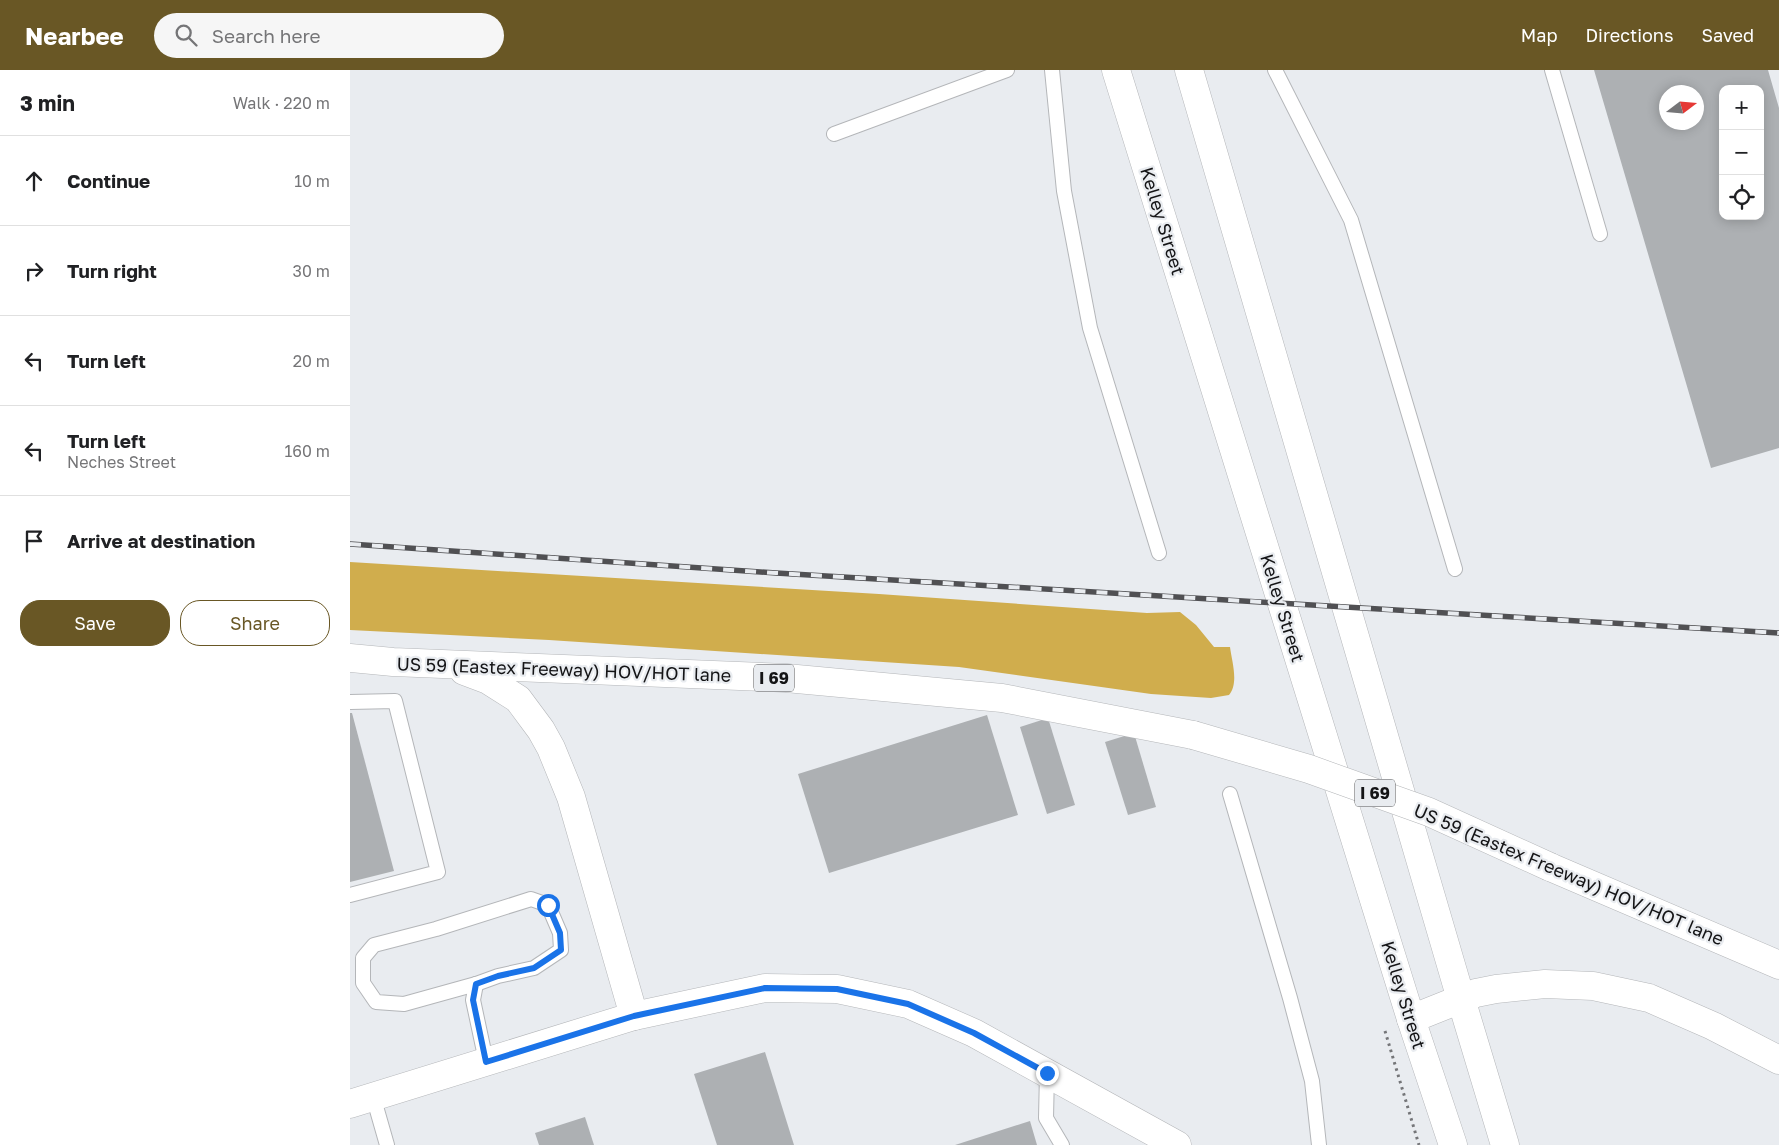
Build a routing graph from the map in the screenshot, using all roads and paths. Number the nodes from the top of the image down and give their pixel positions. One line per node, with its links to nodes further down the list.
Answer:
1 (1007, 70): 7 (lane)
2 (1052, 70): 9 (lane)
3 (1116, 70): 20 (main road, Kelley Street)
4 (1189, 70): 18 (main road)
5 (1275, 70): 10 (lane)
6 (1552, 70): 8 (lane)
7 (834, 134)
8 (1600, 234)
9 (1159, 553)
10 (1455, 569)
11 (350, 658): 12 (main road, US 59 (Eastex Freeway) HOV/HOT lane / I 69)
12 (444, 664): 16 (main road, US 59 (Eastex Freeway) HOV/HOT lane / I 69, bridge); 19 (main road)
13 (350, 702): 15 (lane)
14 (1230, 794): 29 (lane)
15 (350, 895)
16 (1779, 965)
17 (476, 984): 17 (lane); 22 (lane)
18 (1461, 999): 20 (main road); 21 (main road); 30 (main road)
19 (634, 1016): 22 (main road); 23 (main road)
20 (1411, 1019): 25 (main road, Kelley Street)
21 (1779, 1060)
22 (486, 1062): 24 (main road)
23 (1047, 1073): 27 (lane); 28 (main road)
24 (356, 1100): 26 (lane)
25 (1445, 1139)
26 (387, 1145)
27 (1062, 1145)
28 (1177, 1145)
29 (1319, 1145)
30 (1505, 1145)

